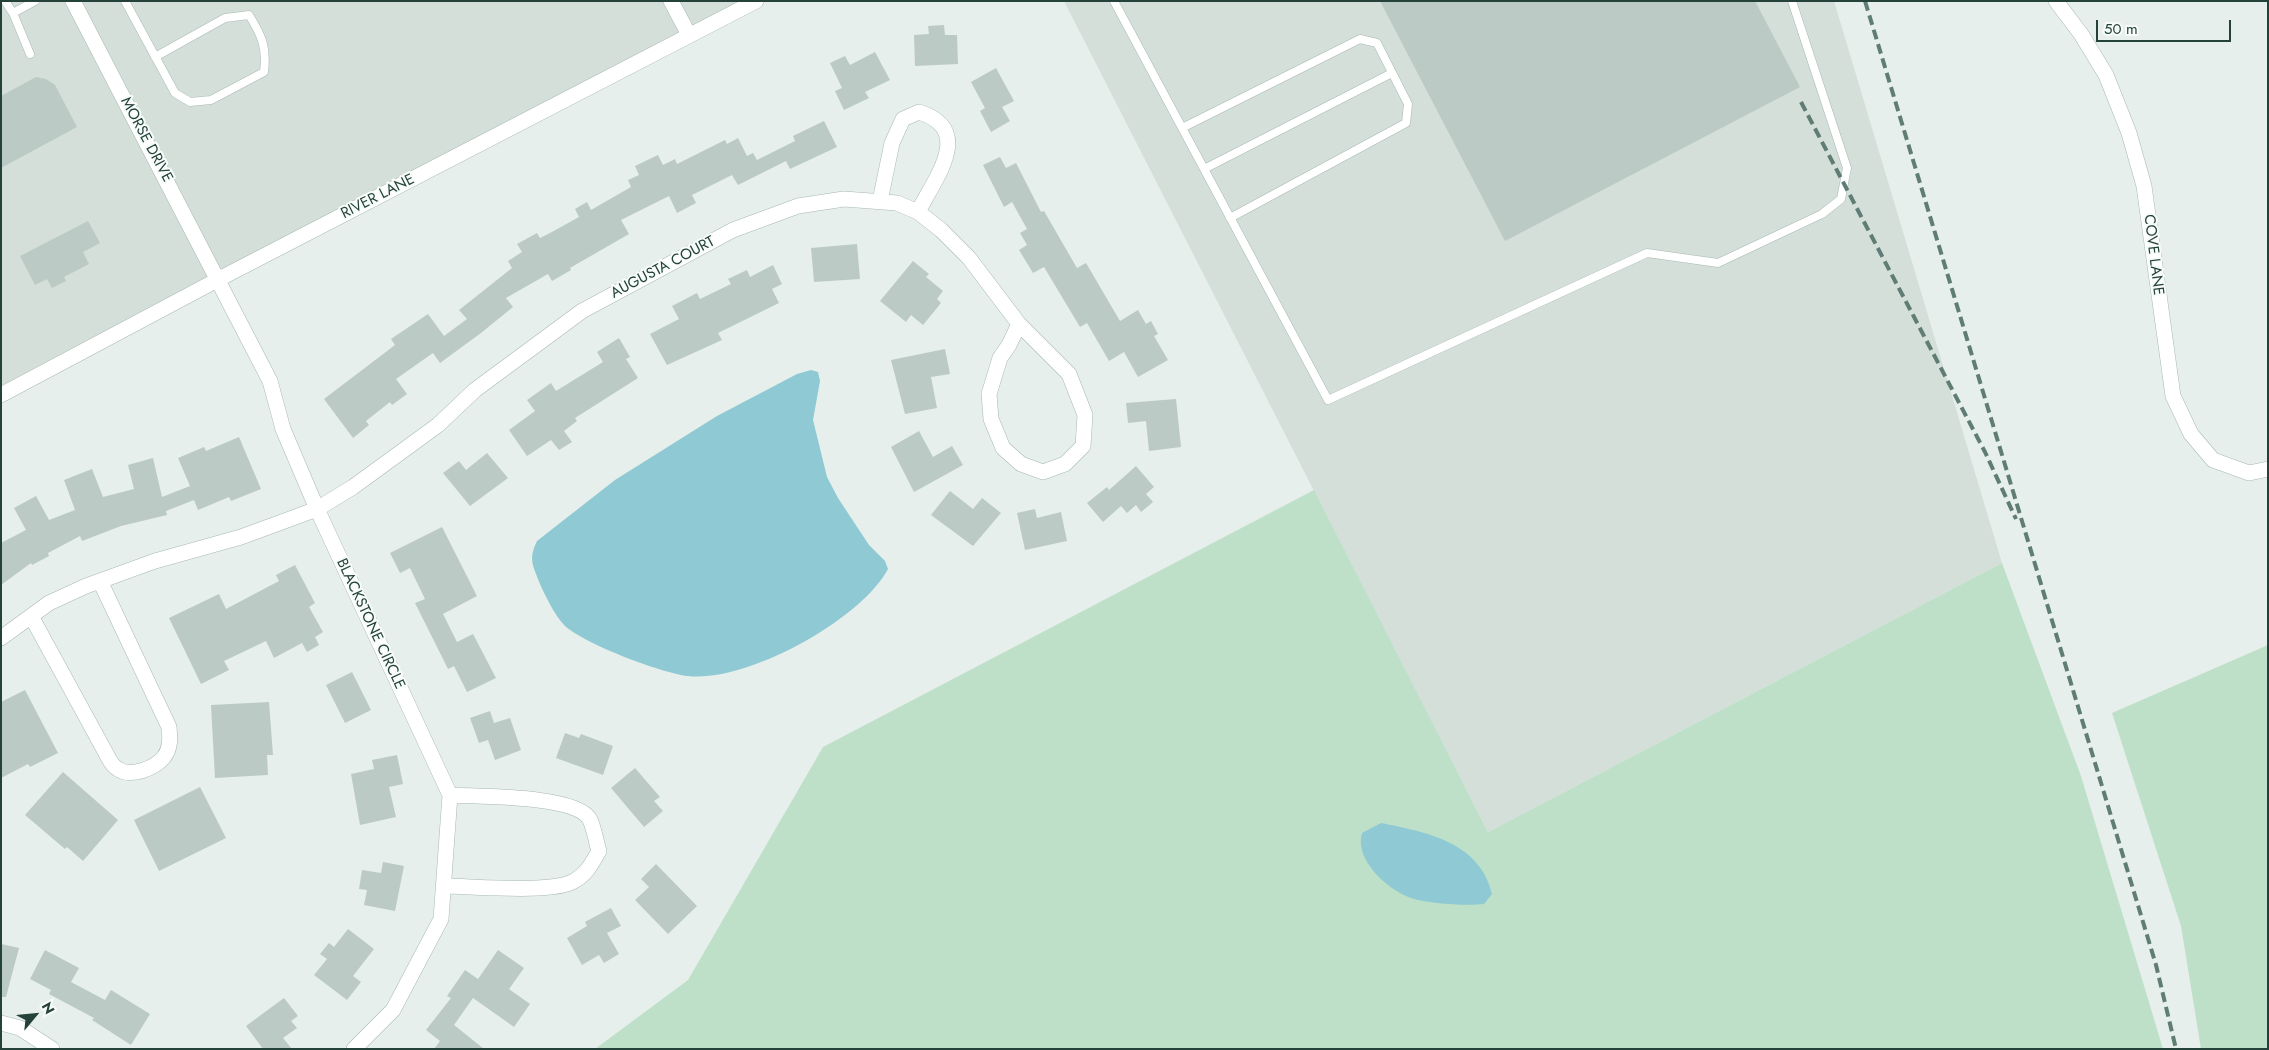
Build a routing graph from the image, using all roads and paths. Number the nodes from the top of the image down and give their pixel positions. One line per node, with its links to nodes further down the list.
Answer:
1 (5, 1): 10 (lane)
2 (34, 1): 10 (lane)
3 (72, 1): 20 (street, MORSE DRIVE)
4 (126, 1): 13 (lane)
5 (671, 1): 11 (street)
6 (756, 1): 11 (street, RIVER LANE)
7 (1114, 1): 15 (lane)
8 (1792, 1): 19 (lane)
9 (2056, 1): 23 (street, COVE LANE)
10 (13, 13): 12 (lane)
11 (689, 35): 20 (street, RIVER LANE)
12 (30, 54)
13 (155, 57): 13 (lane)
14 (1392, 73): 15 (lane); 16 (lane); 19 (lane)
15 (1182, 128): 16 (lane)
16 (1204, 169): 19 (lane)
17 (880, 202): 18 (street, AUGUSTA COURT); 18 (street); 24 (street, AUGUSTA COURT)
18 (918, 212): 21 (street, AUGUSTA COURT)
19 (1230, 218)
20 (219, 279): 22 (street, RIVER LANE); 24 (street, MORSE DRIVE)
21 (1019, 324): 21 (street, AUGUSTA COURT)
22 (1, 395)
23 (2268, 469)
24 (317, 509): 25 (street); 28 (street, BLACKSTONE CIRCLE)
25 (100, 581): 26 (street); 26 (street)
26 (31, 616): 27 (street)
27 (1, 638)
28 (450, 795): 29 (street, BLACKSTONE CIRCLE); 29 (street)
29 (443, 886): 32 (street, BLACKSTONE CIRCLE)
30 (1, 1023): 31 (street)
31 (46, 1047)
32 (354, 1049)

